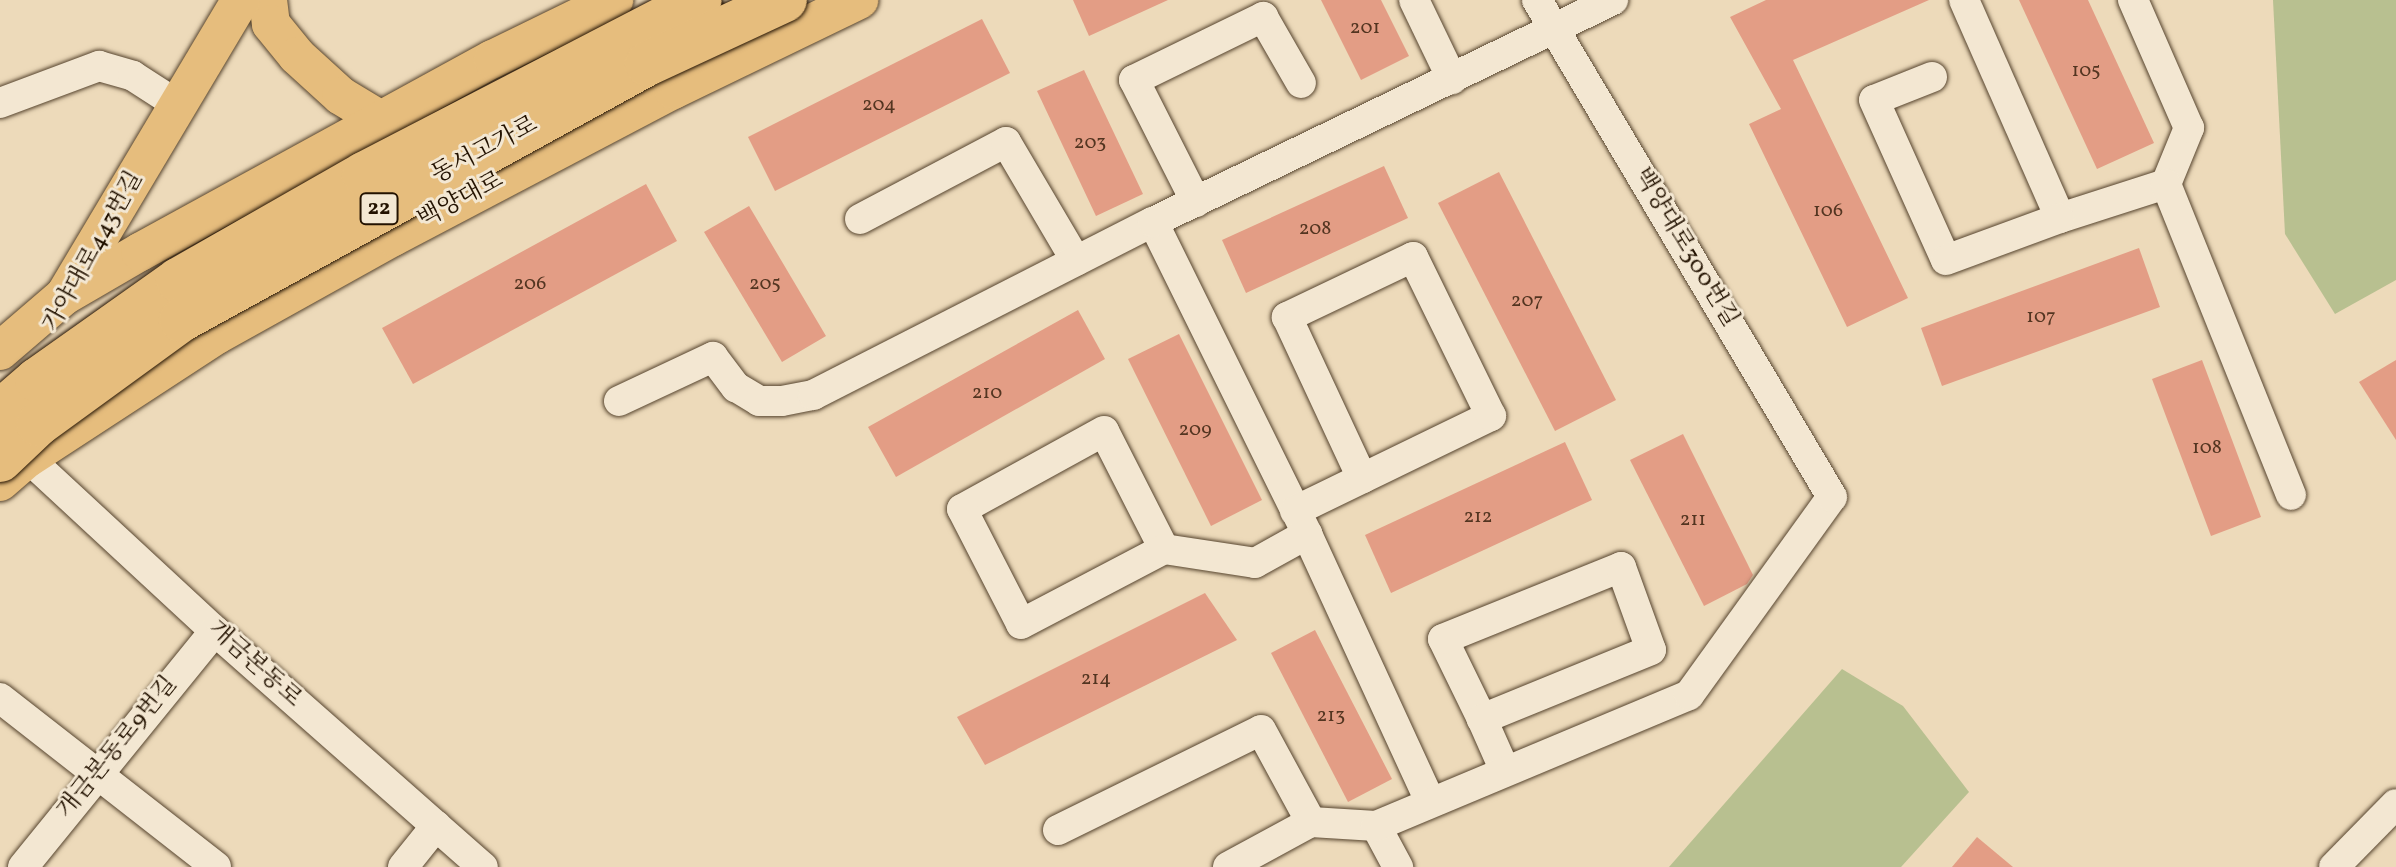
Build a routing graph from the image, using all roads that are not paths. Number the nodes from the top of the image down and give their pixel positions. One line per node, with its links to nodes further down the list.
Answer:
1 (241, 0): 17 (main road, 가야대로443번길)
2 (268, 0): 18 (main road)
3 (614, 0): 18 (main road)
4 (700, 0): 31 (highway, 동서고가로 / 22, bridge)
5 (785, 0): 32 (highway, 동서고가로 / 22, bridge)
6 (859, 0): 28 (main road, 백양대로)
7 (1414, 0): 14 (street)
8 (1537, 0): 12 (street, 백양대로300번길)
9 (1613, 0): 12 (street)
10 (1964, 0): 22 (street)
11 (2133, 0): 19 (street)
12 (1555, 29): 14 (street); 40 (street, 백양대로300번길)
13 (1932, 77): 22 (street)
14 (1452, 79): 21 (street)
15 (1301, 83): 21 (street)
16 (0, 103): 17 (street)
17 (178, 105): 20 (main road, 가야대로443번길)
18 (381, 120): 25 (main road)
19 (2166, 184): 22 (street); 34 (street)
20 (123, 196): 25 (main road); 27 (main road, 가야대로443번길)
21 (1196, 202): 24 (street)
22 (2060, 218)
23 (860, 219): 26 (street)
24 (1153, 222): 26 (street); 35 (street)
25 (140, 252): 27 (main road); 28 (main road)
26 (1076, 261): 30 (street)
27 (64, 296): 29 (main road); 32 (main road, 가야대로443번길)
28 (217, 335): 32 (main road, 백양대로)
29 (0, 351)
30 (619, 401)
31 (0, 412)
32 (7, 462): 37 (street, 개금본동로)
33 (1362, 478): 33 (street); 35 (street)
34 (2291, 495)
35 (1301, 523): 36 (street); 42 (street)
36 (1164, 549): 36 (street)
37 (215, 631): 41 (street, 개금본동로9번길); 45 (street, 개금본동로)
38 (0, 698): 41 (street)
39 (1482, 719): 39 (street); 40 (street)
40 (1505, 771): 42 (street)
41 (96, 774): 48 (street, 개금본동로9번길); 49 (street)
42 (1430, 801): 46 (street)
43 (2396, 804): 54 (street)
44 (1311, 822): 46 (street); 47 (street); 52 (street)
45 (436, 826): 50 (street); 51 (street, 개금본동로)
46 (1376, 826): 53 (street)
47 (1058, 830)
48 (23, 867)
49 (216, 867)
50 (403, 867)
51 (483, 867)
52 (1228, 867)
53 (1398, 867)
54 (2334, 867)

